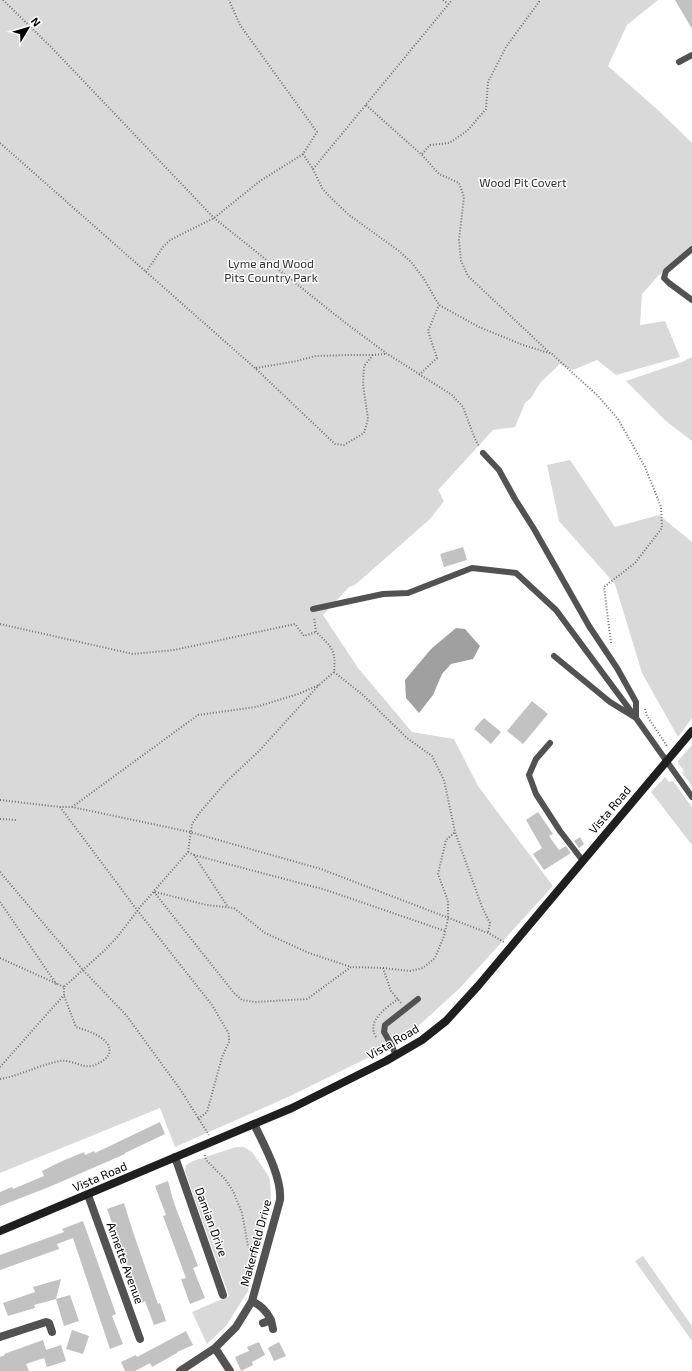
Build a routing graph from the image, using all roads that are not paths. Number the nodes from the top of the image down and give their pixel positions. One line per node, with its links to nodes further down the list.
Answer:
1 (692, 54): 2 (lane)
2 (679, 62)
3 (692, 250): 4 (lane)
4 (692, 300)
5 (483, 453): 8 (lane)
6 (313, 609): 8 (lane)
7 (554, 656): 8 (lane)
8 (636, 718): 11 (lane)
9 (692, 731): 11 (main road, Vista Road)
10 (550, 743): 13 (lane)
11 (666, 762): 12 (lane); 13 (main road, Vista Road)
12 (692, 797)
13 (583, 861): 15 (main road, Vista Road)
14 (418, 998): 15 (lane)
15 (396, 1056): 16 (main road, Vista Road)
16 (254, 1124): 17 (main road, Vista Road); 21 (street, Makerfield Drive)
17 (175, 1157): 18 (main road, Vista Road); 20 (street, Damian Drive)
18 (88, 1195): 19 (main road, Vista Road); 25 (street, Annette Avenue)
19 (0, 1231)
20 (223, 1294)
21 (252, 1301): 22 (street, Makerfield Drive); 26 (street, Makerfield Drive)
22 (273, 1329)
23 (52, 1332): 24 (street)
24 (0, 1337)
25 (140, 1339)
26 (215, 1348): 27 (street, Makerfield Drive); 28 (street)
27 (180, 1371)
28 (230, 1371)

